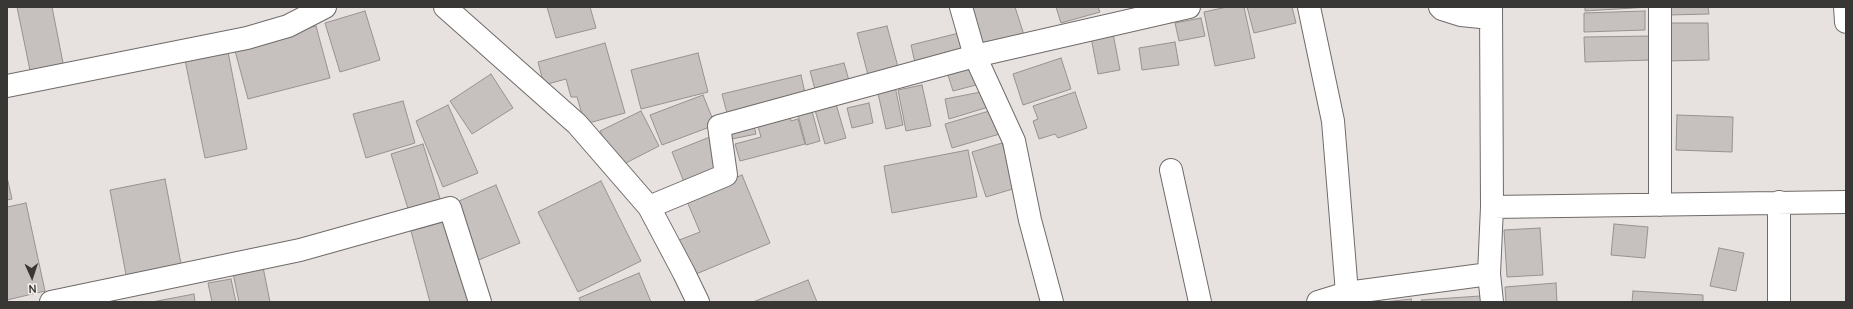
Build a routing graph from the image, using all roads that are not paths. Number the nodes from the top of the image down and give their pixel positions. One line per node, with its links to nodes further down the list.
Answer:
1 (325, 7): 12 (street)
2 (445, 7): 17 (street)
3 (961, 7): 11 (street)
4 (1189, 7): 11 (street)
5 (1309, 7): 20 (street)
6 (1440, 7): 9 (street)
7 (1660, 7): 16 (street)
8 (1845, 7): 10 (street)
9 (1491, 12): 18 (street)
10 (1846, 22)
11 (975, 56): 17 (street); 24 (street)
12 (7, 86)
13 (1170, 170): 25 (street)
14 (1780, 202): 15 (street); 16 (street); 28 (street)
15 (1846, 202)
16 (1660, 205): 18 (street)
17 (649, 207): 23 (street)
18 (1492, 207): 19 (street)
19 (1489, 274): 20 (street); 27 (street)
20 (1347, 293): 26 (street)
21 (51, 302): 22 (street)
22 (480, 302)
23 (698, 302)
24 (1052, 302)
25 (1200, 302)
26 (1318, 302)
27 (1492, 302)
28 (1778, 302)

